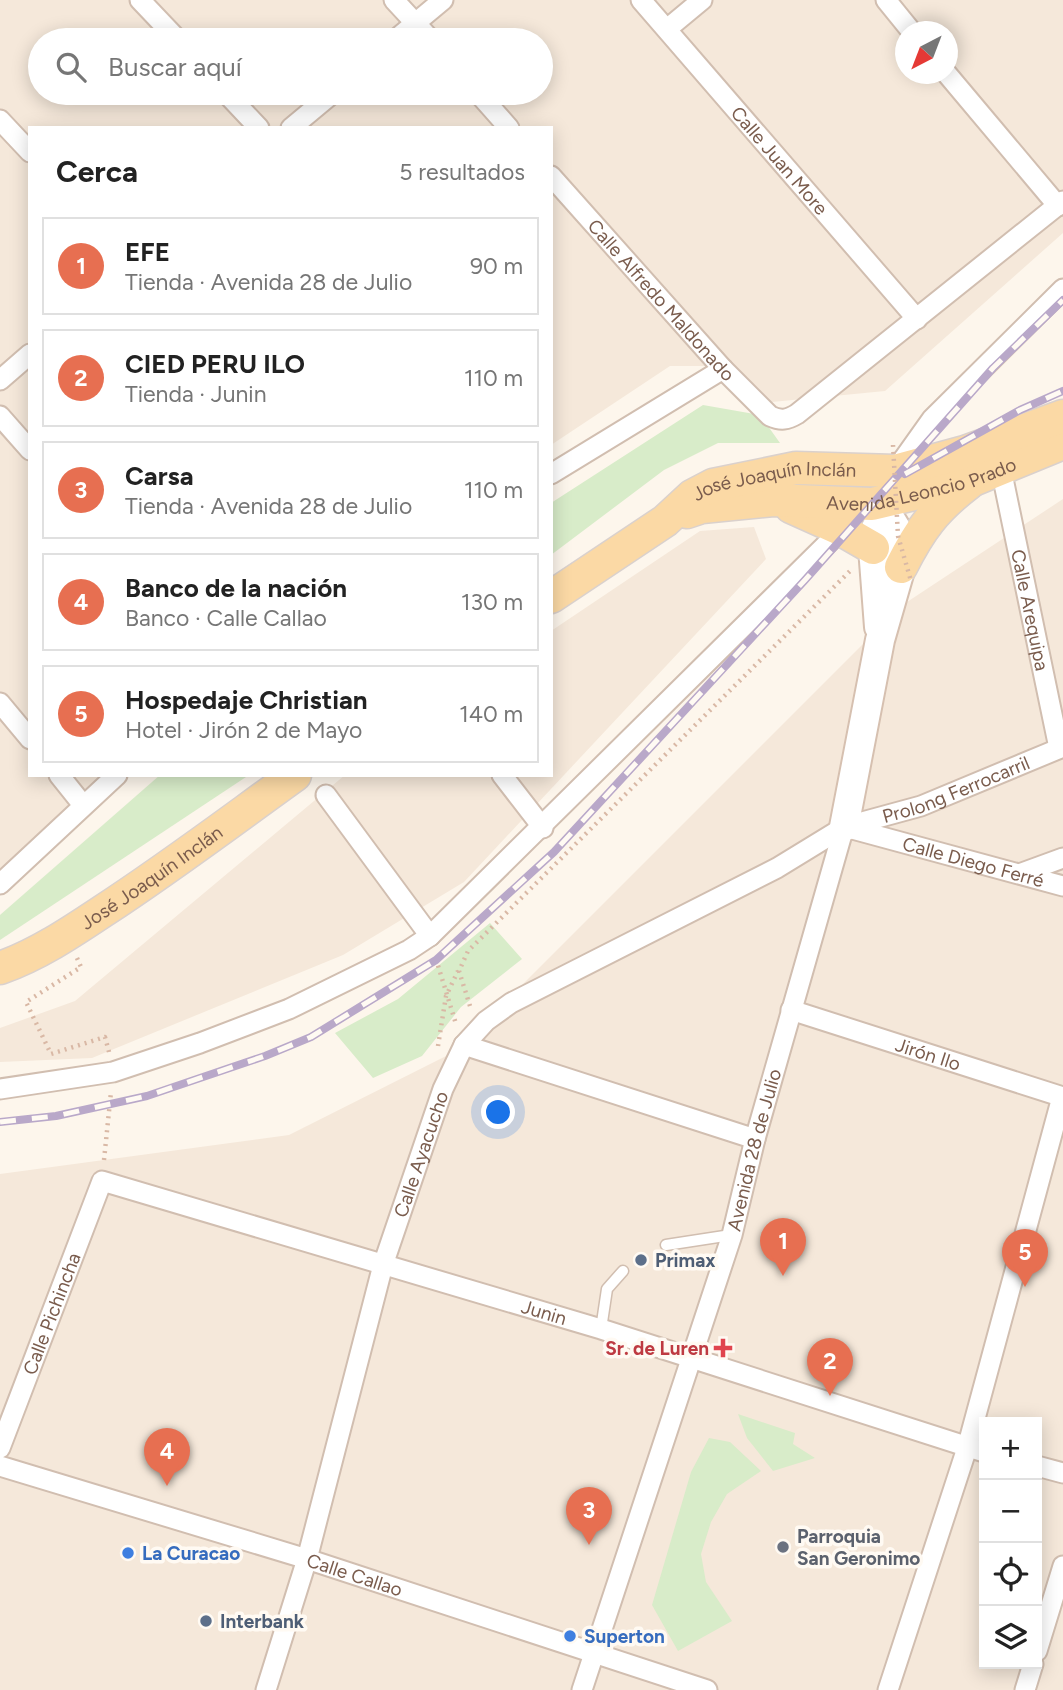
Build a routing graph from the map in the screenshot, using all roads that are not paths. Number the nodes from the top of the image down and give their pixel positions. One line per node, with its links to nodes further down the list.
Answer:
1 (140, 0): 9 (street)
2 (394, 0): 8 (street)
3 (443, 0): 8 (street)
4 (641, 0): 12 (street, Calle Juan More)
5 (702, 0): 12 (street)
6 (886, 0): 7 (street)
7 (903, 21)
8 (416, 23): 10 (street); 11 (street)
9 (167, 28)
10 (410, 28)
11 (420, 28)
12 (667, 29): 25 (street, Calle Juan More)
13 (956, 84): 23 (street)
14 (237, 105): 18 (street)
15 (319, 105): 19 (street)
16 (489, 105): 20 (street)
17 (0, 120): 21 (street)
18 (257, 126)
19 (293, 126)
20 (507, 126)
21 (28, 150)
22 (553, 178): 27 (street, Calle Alfredo Maldonado)
23 (1060, 203): 25 (street)
24 (1063, 289): 33 (street)
25 (916, 319): 27 (street, Calle Alfredo Maldonado)
26 (28, 356): 28 (street)
27 (723, 369): 34 (street)
28 (0, 380)
29 (0, 416): 32 (street)
30 (1063, 416): 33 (main road, Avenida Leoncio Prado)
31 (1063, 443): 35 (main road, Avenida Leoncio Prado)
32 (28, 448)
33 (894, 458): 37 (street, Avenida 28 de Julio); 38 (main road, José Joaquín Inclán)
34 (555, 467)
35 (987, 475): 37 (main road, Avenida Leoncio Prado); 41 (main road); 46 (street, Calle Arequipa)
36 (773, 500): 37 (main road, Avenida Leoncio Prado); 38 (main road, José Joaquín Inclán); 39 (main road)
37 (880, 502): 39 (street); 40 (street, Avenida 28 de Julio); 41 (street, Avenida 28 de Julio)
38 (665, 521): 42 (main road, José Joaquín Inclán)
39 (840, 529): 40 (main road); 54 (street)
40 (873, 548): 43 (street, Avenida 28 de Julio)
41 (906, 574): 43 (street, Avenida 28 de Julio)
42 (553, 596)
43 (880, 640): 53 (street, Avenida 28 de Julio)
44 (0, 703): 45 (street)
45 (28, 737)
46 (1061, 748): 53 (street, Prolong Ferrocarril)
47 (61, 777): 52 (street)
48 (115, 777): 52 (street)
49 (292, 777): 60 (main road, José Joaquín Inclán)
50 (504, 777): 54 (street)
51 (326, 795): 59 (street)
52 (83, 804): 57 (street)
53 (844, 827): 56 (street, Calle Diego Ferré); 61 (street, Avenida 28 de Julio); 62 (street, Calle Ayacucho)
54 (543, 828): 59 (street)
55 (1063, 858): 56 (street)
56 (1022, 873): 58 (street, Calle Diego Ferré)
57 (0, 884)
58 (1063, 886)
59 (430, 936): 63 (street)
60 (0, 968)
61 (791, 1010): 64 (street, Jirón Ilo); 65 (street, Avenida 28 de Julio)
62 (464, 1045): 65 (street); 69 (street, Calle Ayacucho)
63 (0, 1089)
64 (1063, 1097): 74 (street)
65 (754, 1139): 67 (street, Avenida 28 de Julio)
66 (102, 1181): 69 (street, Junin); 73 (street, Calle Pichincha)
67 (732, 1235): 68 (lane); 72 (street, Avenida 28 de Julio)
68 (666, 1245)
69 (383, 1265): 71 (street, Junin); 78 (street, Calle Ayacucho)
70 (623, 1271): 71 (lane)
71 (601, 1329): 72 (street, Junin)
72 (693, 1361): 74 (street, Junin); 81 (street, Avenida 28 de Julio)
73 (0, 1448)
74 (976, 1450): 86 (street)
75 (0, 1466): 78 (street, Calle Callao)
76 (1042, 1467): 77 (street)
77 (1063, 1473)
78 (307, 1559): 81 (street, Calle Callao); 83 (street, Calle Ayacucho)
79 (1063, 1566): 80 (street)
80 (1042, 1635)
81 (595, 1652): 84 (street, Avenida 28 de Julio); 85 (street, Calle Callao)
82 (1031, 1669): 87 (street)
83 (266, 1690)
84 (582, 1690)
85 (706, 1690)
86 (888, 1690)
87 (1025, 1690)

